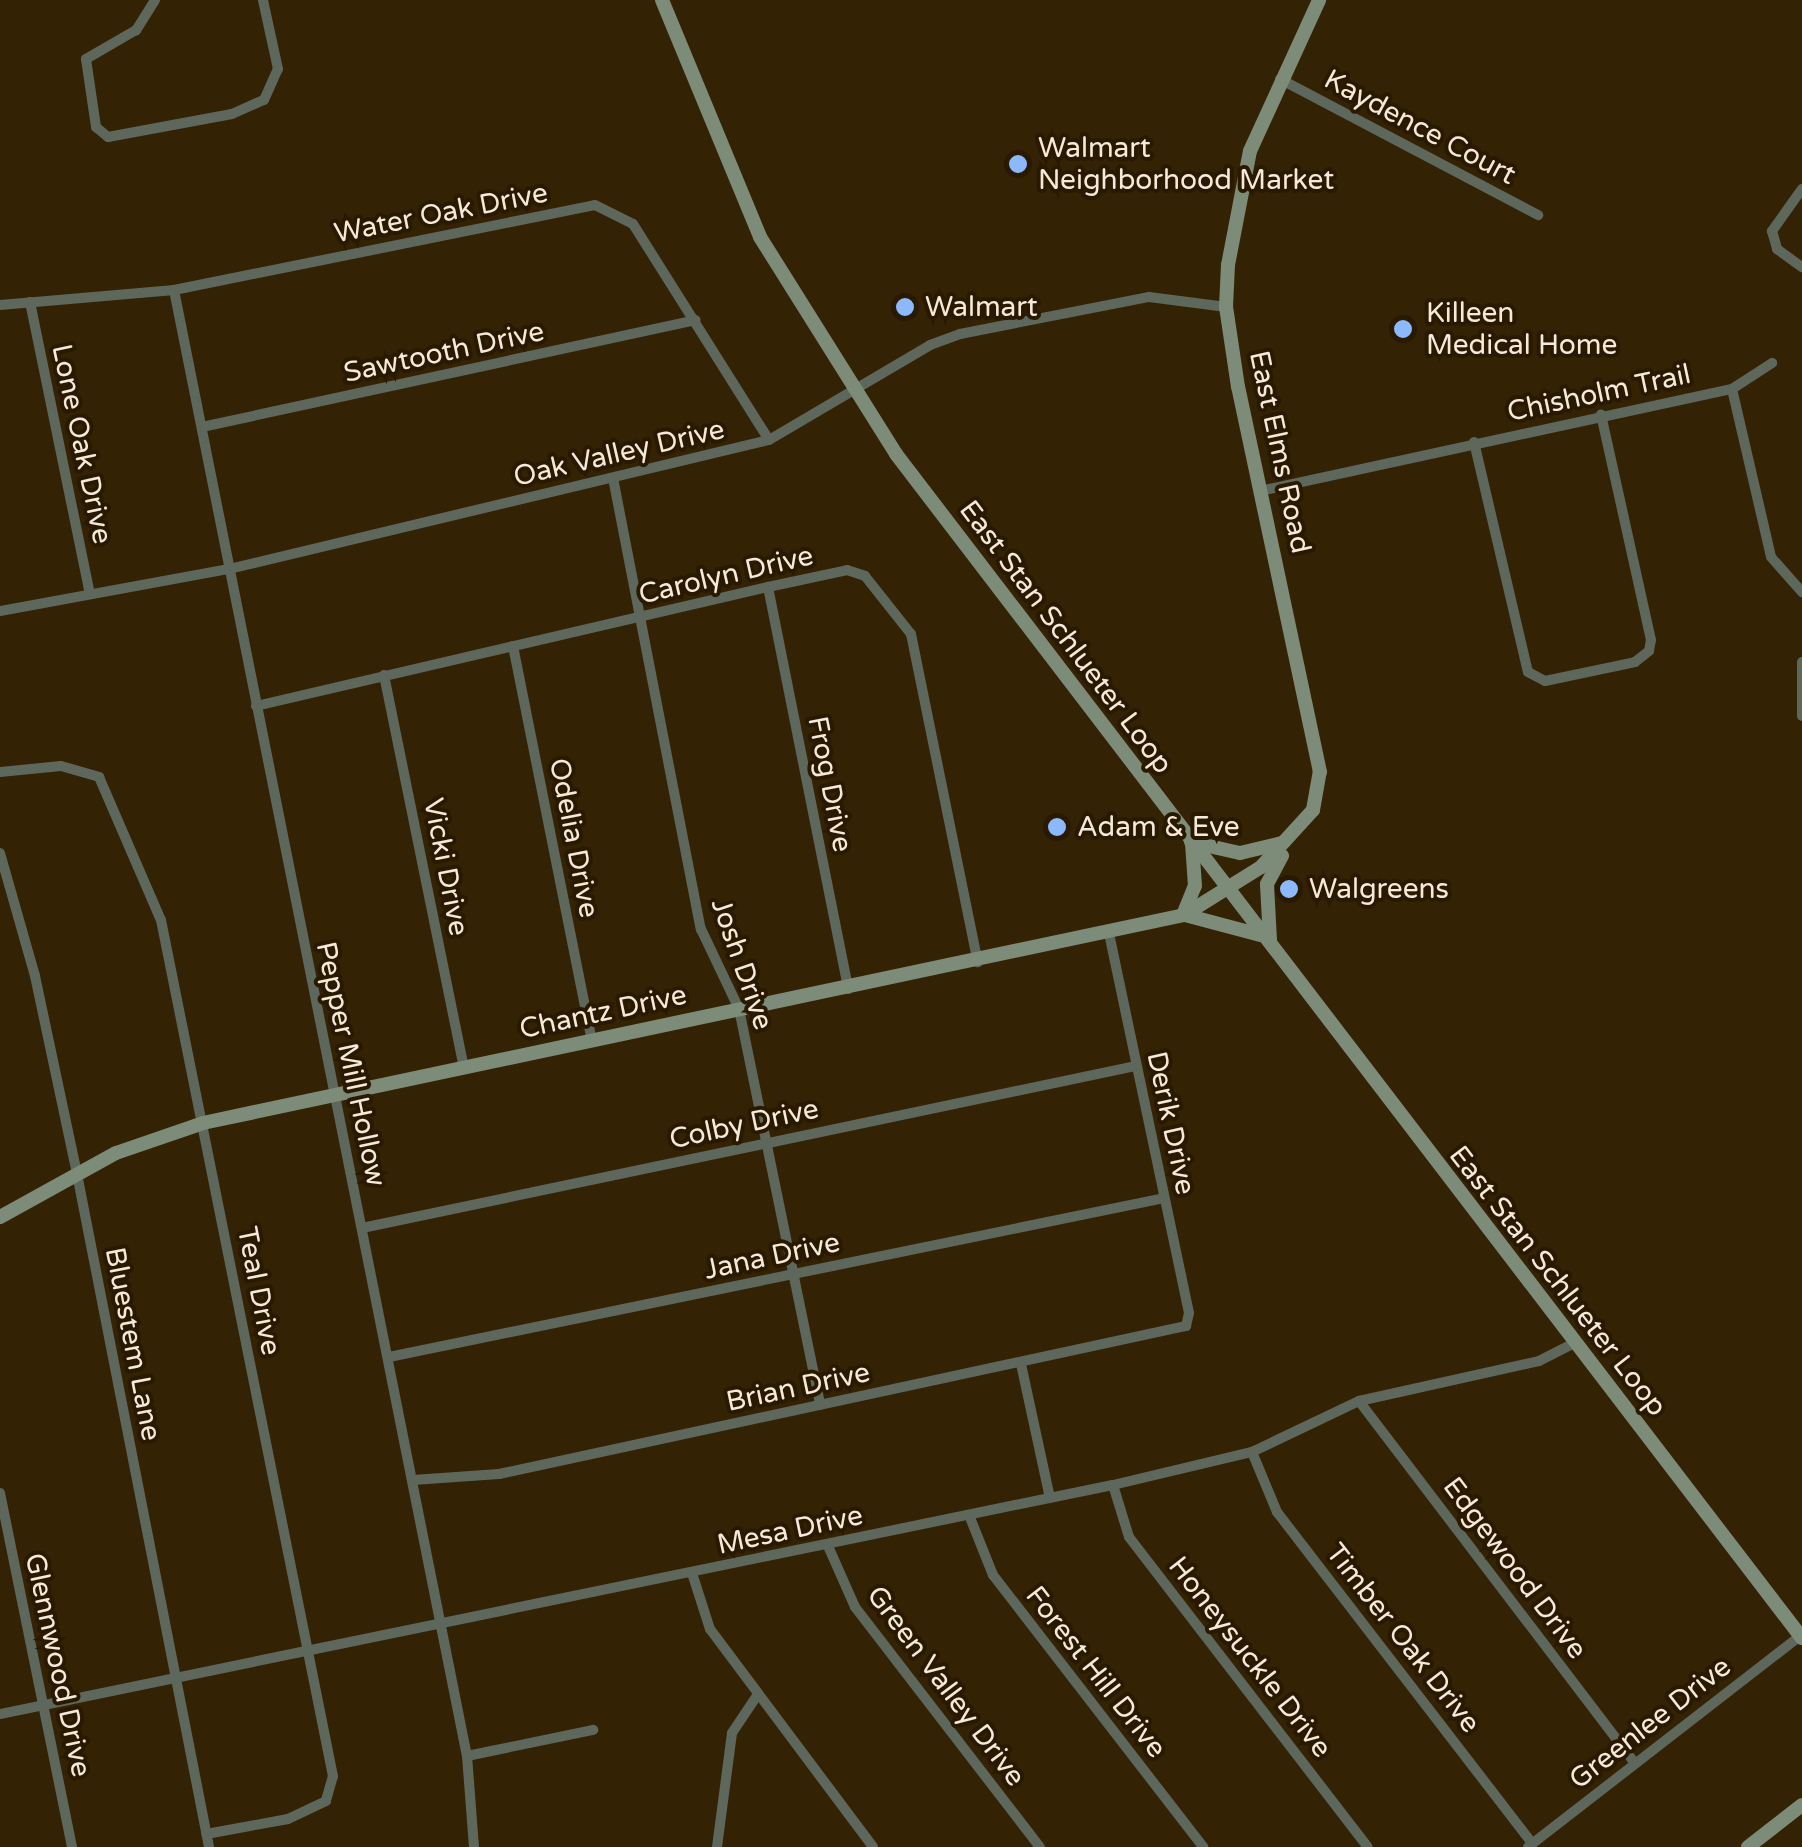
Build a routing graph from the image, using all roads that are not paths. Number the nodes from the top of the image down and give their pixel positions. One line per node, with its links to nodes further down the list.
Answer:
1 (155, 0): 2 (street)
2 (262, 0)
3 (662, 0): 16 (main road, East Stan Schlueter Loop)
4 (1319, 0): 5 (main road, East Elms Road)
5 (1280, 79): 7 (street, Kaydence Court); 12 (main road, East Elms Road)
6 (1802, 189): 8 (street)
7 (1538, 215)
8 (1802, 266)
9 (174, 290): 10 (street, Water Oak Drive); 13 (street, Water Oak Drive); 18 (street, Pepper Mill Hollow)
10 (30, 302): 11 (street, Water Oak Drive); 26 (street, Lone Oak Drive)
11 (0, 305)
12 (1226, 307): 16 (street, Oak Valley Drive); 22 (main road, East Elms Road)
13 (696, 320): 18 (street, Sawtooth Drive); 19 (street, Water Oak Drive)
14 (1772, 362): 15 (street)
15 (1732, 389): 17 (street, Chisholm Trail); 25 (street, Chisholm Trail)
16 (855, 395): 19 (street, Oak Valley Drive); 35 (main road, East Stan Schlueter Loop)
17 (1601, 414): 20 (street, Chisholm Trail); 20 (street)
18 (202, 427): 23 (street, Pepper Mill Hollow)
19 (770, 440): 21 (street, Oak Valley Drive)
20 (1474, 442): 22 (street, Chisholm Trail)
21 (613, 478): 23 (street, Oak Valley Drive); 28 (street, Josh Drive)
22 (1260, 491): 36 (main road, East Elms Road)
23 (229, 569): 26 (street, Oak Valley Drive); 32 (street, Pepper Mill Hollow)
24 (768, 587): 28 (street, Carolyn Drive); 42 (street, Carolyn Drive); 43 (street, Frog Drive)
25 (1802, 592)
26 (90, 594): 27 (street, Oak Valley Drive)
27 (0, 610)
28 (639, 618): 29 (street, Carolyn Drive); 44 (street, Josh Drive)
29 (512, 646): 31 (street, Carolyn Drive); 45 (street, Odelia Drive)
30 (1802, 662): 33 (street)
31 (384, 675): 32 (street, Carolyn Drive); 47 (street, Vicki Drive)
32 (256, 706): 48 (street, Pepper Mill Hollow)
33 (1802, 716)
34 (0, 772): 49 (street, Teal Drive)
35 (1191, 842): 36 (main road); 38 (main road, East Stan Schlueter Loop); 39 (main road)
36 (1287, 842): 38 (main road, East Elms Road); 41 (main road)
37 (0, 853): 51 (street, Bluestem Lane)
38 (1228, 891): 39 (main road, Chantz Drive); 41 (main road, East Stan Schlueter Loop)
39 (1184, 915): 40 (main road, Chantz Drive); 41 (main road)
40 (1109, 933): 42 (main road, Chantz Drive); 46 (street, Derik Drive)
41 (1268, 942): 57 (main road, East Stan Schlueter Loop)
42 (978, 963): 43 (main road, Chantz Drive)
43 (848, 990): 44 (main road, Chantz Drive)
44 (740, 1009): 45 (main road, Chantz Drive); 50 (street, Josh Drive)
45 (592, 1040): 47 (main road, Chantz Drive)
46 (1136, 1066): 50 (street, Colby Drive); 52 (street, Derik Drive)
47 (464, 1068): 48 (main road, Chantz Drive)
48 (334, 1096): 49 (main road, Chantz Drive); 54 (street, Pepper Mill Hollow)
49 (202, 1123): 51 (main road, Chantz Drive); 72 (street, Teal Drive)
50 (766, 1142): 54 (street, Colby Drive); 55 (street, Josh Drive)
51 (77, 1174): 53 (main road, Chantz Drive); 73 (street, Bluestem Lane)
52 (1164, 1198): 55 (street, Jana Drive); 56 (street, Derik Drive)
53 (0, 1216)
54 (362, 1228): 58 (street, Pepper Mill Hollow)
55 (794, 1274): 58 (street, Jana Drive); 61 (street, Josh Drive)
56 (1188, 1322): 59 (street, Brian Drive)
57 (1573, 1344): 60 (street, Mesa Drive); 71 (main road, East Stan Schlueter Loop)
58 (389, 1357): 63 (street, Pepper Mill Hollow)
59 (1021, 1364): 61 (street, Brian Drive); 66 (street)
60 (1359, 1400): 62 (street, Mesa Drive); 79 (street, Edgewood Drive)
61 (820, 1405): 63 (street, Brian Drive)
62 (1252, 1452): 64 (street, Mesa Drive); 82 (street, Timber Oak Drive)
63 (413, 1480): 70 (street, Pepper Mill Hollow)
64 (1113, 1485): 66 (street, Mesa Drive); 90 (street, Honeysuckle Drive)
65 (0, 1493): 75 (street, Glennwood Drive)
66 (1050, 1498): 67 (street, Mesa Drive)
67 (969, 1516): 68 (street, Mesa Drive); 89 (street, Forest Hill Drive)
68 (828, 1546): 69 (street, Mesa Drive); 88 (street, Green Valley Drive)
69 (692, 1573): 70 (street, Mesa Drive); 74 (street)
70 (441, 1626): 72 (street, Mesa Drive); 78 (street, Pepper Mill Hollow)
71 (1801, 1637): 79 (street, Greenlee Drive)
72 (309, 1654): 73 (street, Mesa Drive); 81 (street, Teal Drive)
73 (174, 1680): 75 (street, Mesa Drive); 81 (street, Bluestem Lane)
74 (756, 1698): 86 (street); 87 (street)
75 (44, 1705): 76 (street, Mesa Drive); 83 (street, Glennwood Drive)
76 (0, 1714)
77 (594, 1730): 78 (street)
78 (467, 1756): 85 (street, Pepper Mill Hollow)
79 (1635, 1763): 82 (street, Greenlee Drive)
80 (1802, 1805): 91 (main road)
81 (206, 1834): 84 (street, Bluestem Lane)
82 (1530, 1845)
83 (72, 1847)
84 (209, 1847)
85 (474, 1847)
86 (717, 1847)
87 (873, 1847)
88 (1040, 1847)
89 (1203, 1847)
90 (1368, 1847)
91 (1748, 1847)

